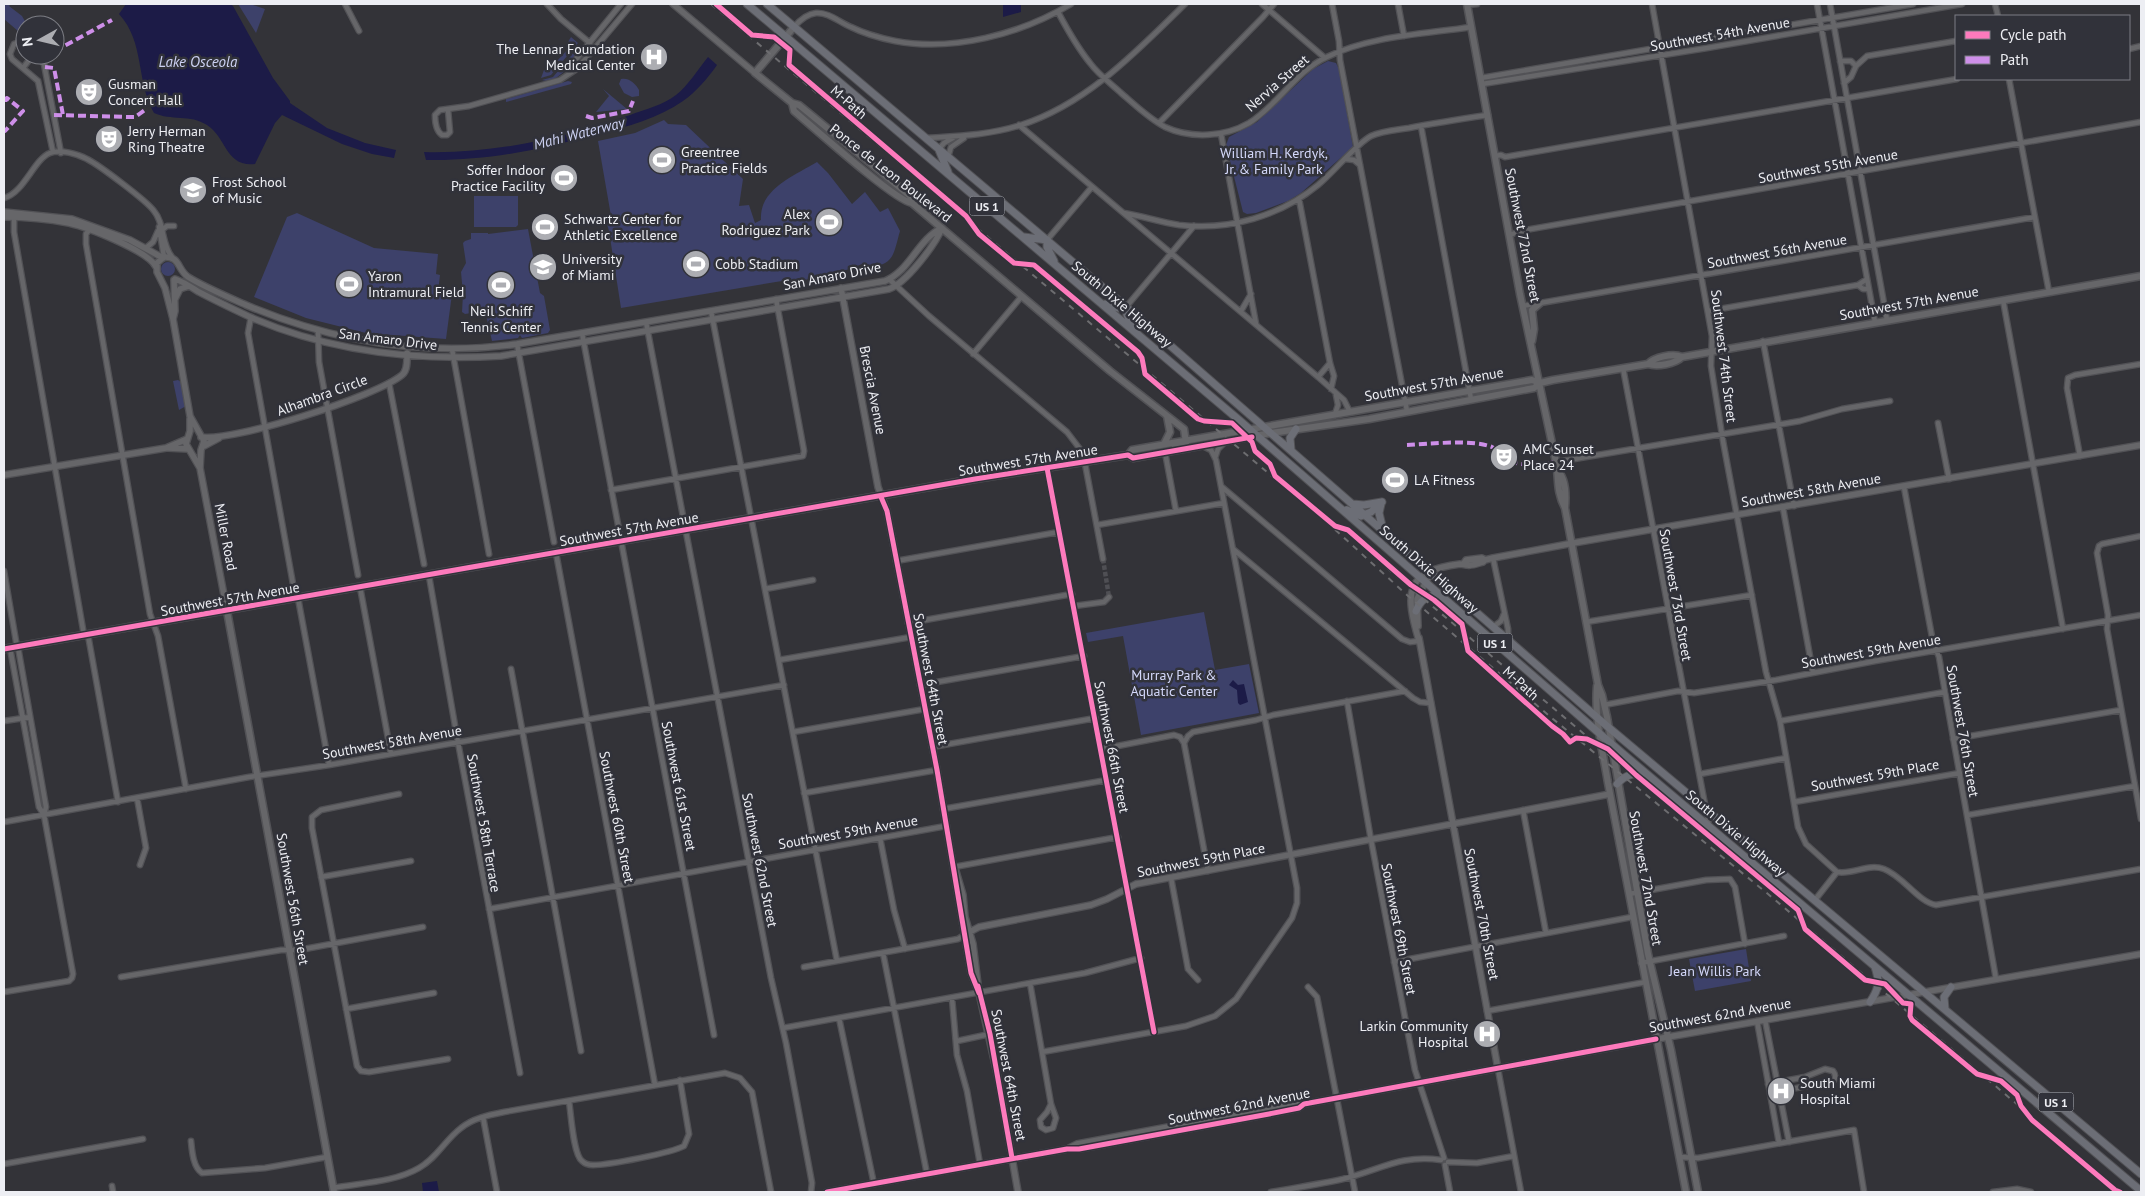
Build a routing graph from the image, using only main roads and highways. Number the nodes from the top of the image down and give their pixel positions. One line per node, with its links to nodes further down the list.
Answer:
1 (747, 4): 5 (highway, South Dixie Highway / US 1)
2 (766, 4): 4 (highway, South Dixie Highway / US 1)
3 (1467, 5): 17 (main road, Southwest 72nd Street)
4 (794, 27): 5 (main road); 7 (highway, South Dixie Highway / US 1)
5 (786, 37): 6 (highway, South Dixie Highway / US 1); 20 (main road, Ponce de Leon Boulevard)
6 (919, 148): 7 (highway); 8 (highway, South Dixie Highway / US 1)
7 (939, 150): 8 (highway); 10 (highway, South Dixie Highway / US 1)
8 (949, 174): 9 (highway, South Dixie Highway / US 1)
9 (1024, 237): 10 (highway); 11 (highway, South Dixie Highway / US 1)
10 (1047, 240): 11 (highway); 15 (highway, South Dixie Highway / US 1)
11 (1055, 263): 13 (highway, South Dixie Highway / US 1)
12 (2141, 276): 18 (main road, Southwest 57th Avenue)
13 (1103, 303): 15 (highway); 16 (highway, South Dixie Highway / US 1)
14 (1540, 303): 17 (main road)
15 (1126, 307): 16 (highway); 23 (highway, South Dixie Highway / US 1)
16 (1135, 330): 24 (highway, South Dixie Highway / US 1)
17 (1531, 342): 18 (main road, Southwest 72nd Street)
18 (1540, 383): 19 (main road, Southwest 57th Avenue); 21 (main road, Southwest 57th Avenue); 42 (main road, Southwest 72nd Street)
19 (1350, 412): 21 (main road); 22 (main road); 23 (main road, Southwest 57th Avenue)
20 (1167, 416): 28 (main road, Ponce de Leon Boulevard); 29 (main road)
21 (1362, 420): 22 (main road, Southwest 57th Avenue)
22 (1331, 424): 25 (main road, Southwest 57th Avenue)
23 (1264, 427): 24 (main road, Southwest 57th Avenue); 26 (highway, South Dixie Highway / US 1)
24 (1250, 429): 27 (highway, South Dixie Highway / US 1); 28 (main road, Southwest 57th Avenue)
25 (1296, 429): 26 (main road, Southwest 57th Avenue); 30 (highway)
26 (1271, 433): 27 (main road, Southwest 57th Avenue); 30 (highway, South Dixie Highway / US 1)
27 (1257, 436): 31 (main road, Southwest 57th Avenue); 35 (highway, South Dixie Highway / US 1)
28 (1187, 440): 29 (main road, Southwest 57th Avenue); 31 (main road)
29 (1164, 444): 32 (main road, Southwest 57th Avenue)
30 (1291, 450): 34 (highway, South Dixie Highway / US 1)
31 (1154, 454): 32 (main road, Southwest 57th Avenue)
32 (1128, 455): 39 (main road, Southwest 57th Avenue)
33 (1382, 502): 34 (highway); 36 (highway); 37 (highway)
34 (1353, 504): 36 (highway, South Dixie Highway / US 1)
35 (1342, 509): 36 (highway); 38 (highway, South Dixie Highway / US 1)
36 (1365, 514): 37 (highway, South Dixie Highway / US 1)
37 (1383, 530): 43 (highway, South Dixie Highway / US 1)
38 (1438, 594): 40 (highway); 45 (highway, South Dixie Highway / US 1)
39 (227, 611): 41 (main road, Southwest 57th Avenue); 59 (main road, Southwest 56th Street)
40 (1416, 611)
41 (12, 648)
42 (1598, 685): 43 (main road, Southwest 72nd Street); 44 (main road, Southwest 72nd Street)
43 (1598, 718): 44 (highway, South Dixie Highway / US 1); 45 (main road, Southwest 72nd Street)
44 (1608, 727): 46 (main road, Southwest 72nd Street); 52 (highway, South Dixie Highway / US 1)
45 (1600, 734): 46 (highway, South Dixie Highway / US 1); 49 (main road, Southwest 72nd Street)
46 (1611, 744): 47 (highway, South Dixie Highway / US 1); 48 (main road, Southwest 72nd Street)
47 (1645, 773): 48 (highway); 51 (highway, South Dixie Highway / US 1)
48 (1618, 784): 50 (main road, Southwest 72nd Street)
49 (1610, 794): 50 (main road); 61 (main road, Southwest 72nd Street)
50 (1621, 807): 62 (main road, Southwest 72nd Street)
51 (1794, 898): 52 (highway); 53 (highway, South Dixie Highway / US 1)
52 (1816, 900): 53 (highway); 57 (highway, South Dixie Highway / US 1)
53 (1818, 918): 54 (highway, South Dixie Highway / US 1)
54 (1875, 966): 56 (highway); 60 (highway, South Dixie Highway / US 1)
55 (1952, 987): 57 (highway)
56 (1870, 1002)
57 (1945, 1009): 58 (highway, South Dixie Highway / US 1)
58 (2141, 1174)
59 (334, 1190)
60 (2141, 1190)
61 (1686, 1192)
62 (1698, 1192)

